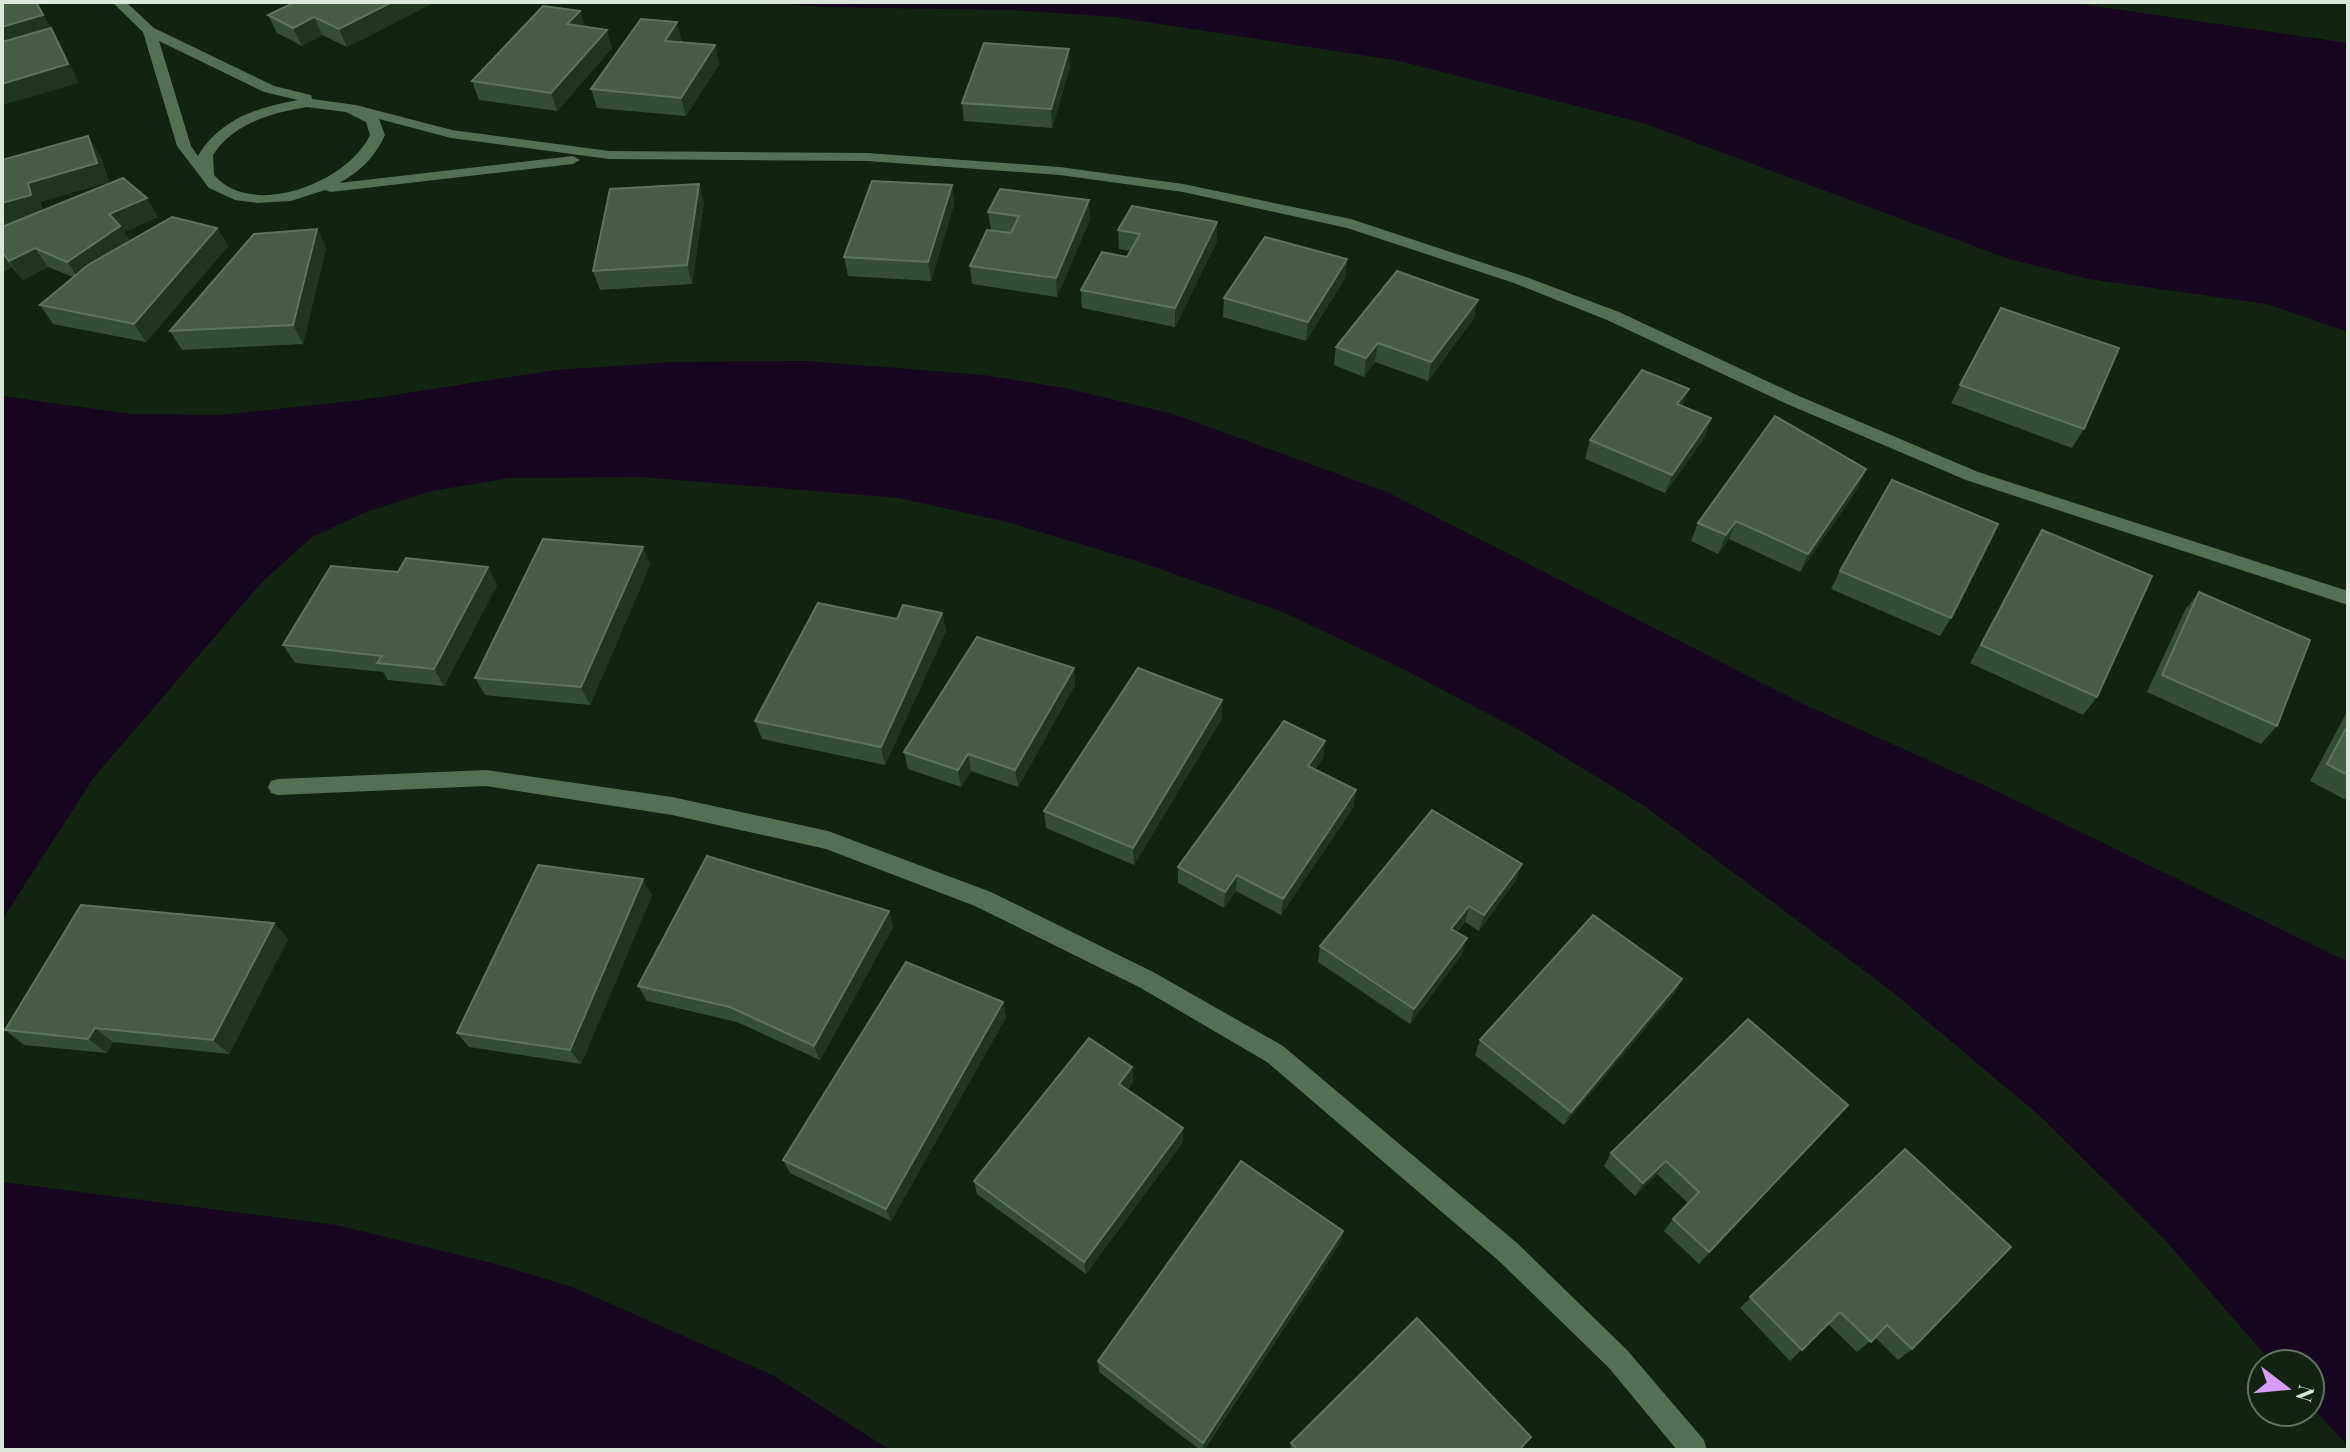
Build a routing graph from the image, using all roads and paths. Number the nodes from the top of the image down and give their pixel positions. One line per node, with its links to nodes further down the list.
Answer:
1 (119, 2): 2 (street)
2 (149, 31): 3 (street); 6 (street)
3 (334, 103): 4 (street); 6 (street)
4 (356, 109): 5 (street); 7 (street)
5 (609, 155): 7 (street); 8 (street)
6 (204, 175): 7 (street)
7 (318, 189)
8 (2348, 598)
9 (278, 787): 10 (street)
10 (1694, 1450)

